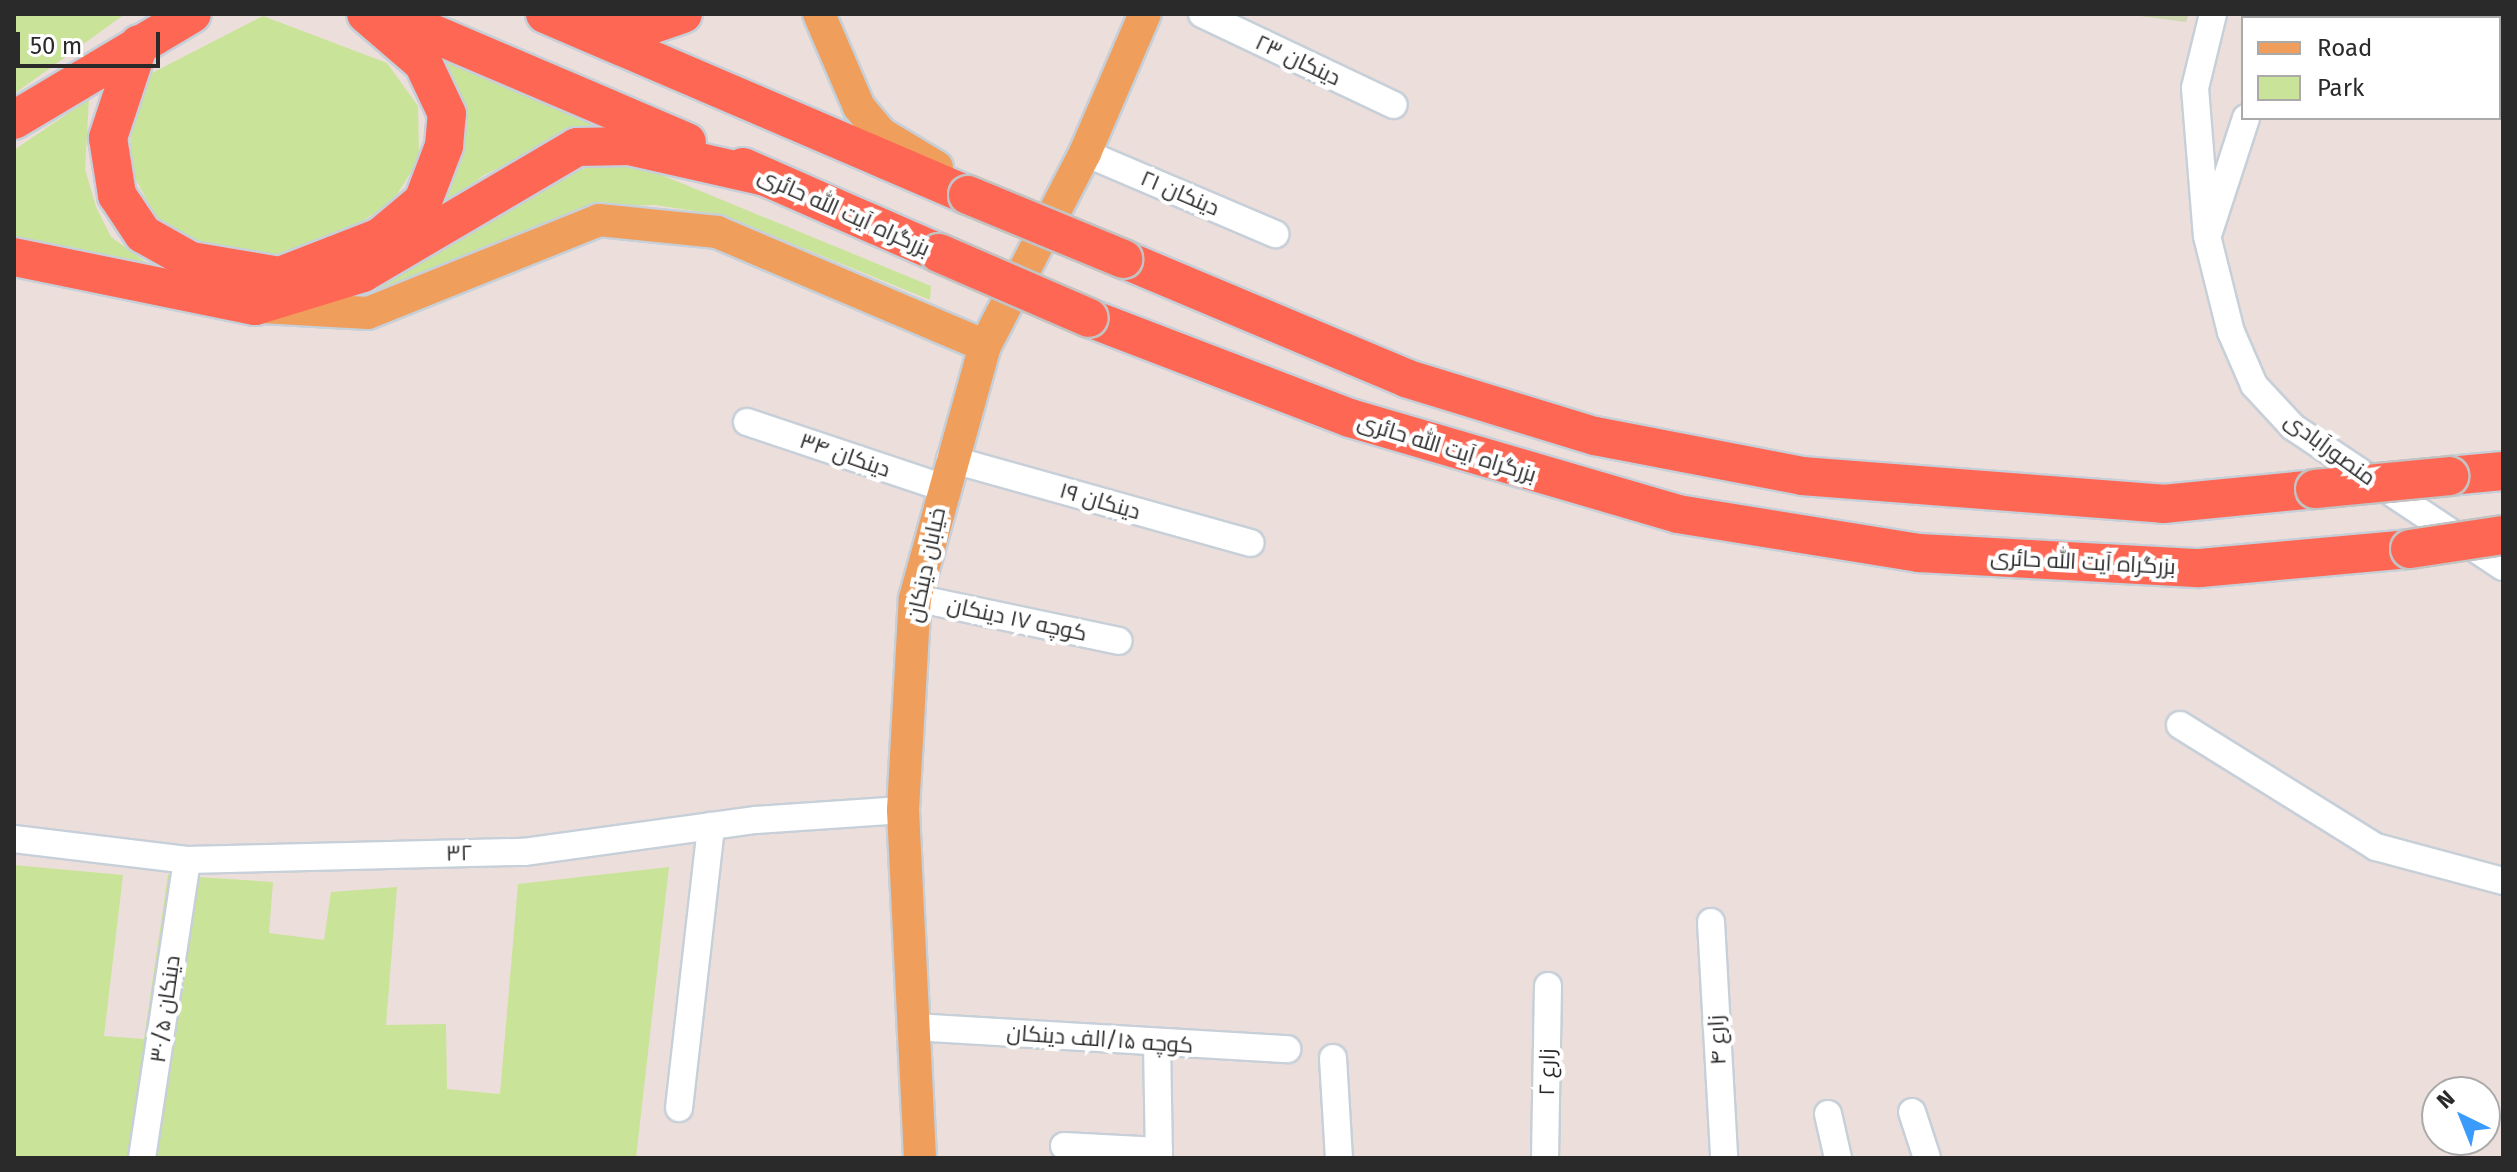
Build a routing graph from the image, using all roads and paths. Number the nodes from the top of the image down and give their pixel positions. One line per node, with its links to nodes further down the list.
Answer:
1 (192, 14): 11 (highway)
2 (366, 14): 11 (highway)
3 (387, 14): 16 (highway, بزرگراه آیت الله حائری)
4 (545, 14): 17 (highway, bridge)
5 (572, 14): 6 (highway)
6 (683, 14)
7 (819, 14): 17 (main road)
8 (1145, 14): 15 (main road, خیابان دینکان)
9 (1202, 14): 12 (street, ۲۳ دینکان)
10 (2213, 14): 19 (street, منصورآبادی)
11 (139, 44): 13 (highway)
12 (1394, 105)
13 (14, 120)
14 (2245, 120): 19 (street)
15 (1085, 153): 18 (street, ۲۱ دینکان); 22 (main road, خیابان دینکان)
16 (765, 177): 21 (highway); 26 (highway, بزرگراه آیت الله حائری, bridge)
17 (1029, 222): 24 (highway, bridge)
18 (1275, 234)
19 (2207, 236): 28 (street, منصورآبادی)
20 (14, 257): 21 (highway)
21 (255, 306): 22 (main road)
22 (985, 346): 25 (main road, خیابان دینکان)
23 (747, 422): 25 (street, ۳۴ دینکان)
24 (2503, 471)
25 (947, 473): 27 (street, ۱۹ دینکان); 29 (main road, خیابان دینکان)
26 (2503, 535)
27 (1250, 543)
28 (2503, 567)
29 (915, 598): 30 (street, کوچه ۱۷ دینکان); 32 (main road, خیابان دینکان)
30 (1119, 641)
31 (2180, 725): 36 (street)
32 (903, 810): 33 (street, ۳۲); 39 (main road, خیابان دینکان)
33 (711, 826): 35 (street, ۳۲); 43 (street)
34 (14, 839): 35 (street, ۳۲)
35 (187, 860): 48 (street, ۳۰/۵ دینکان)
36 (2503, 881)
37 (1711, 922): 52 (street, ۴ زارع)
38 (1548, 986): 51 (street, ۲ زارع)
39 (914, 1027): 40 (street, کوچه ۱۵/الف دینکان); 49 (main road, خیابان دینکان)
40 (1157, 1043): 41 (street, کوچه ۱۵/الف دینکان); 47 (street)
41 (1287, 1049)
42 (1333, 1058): 50 (street)
43 (679, 1108)
44 (1912, 1112): 54 (street)
45 (1828, 1114): 53 (street)
46 (1064, 1146): 47 (street)
47 (1159, 1154)
48 (142, 1158)
49 (920, 1158)
50 (1339, 1158)
51 (1545, 1158)
52 (1724, 1158)
53 (1838, 1158)
54 (1927, 1158)

